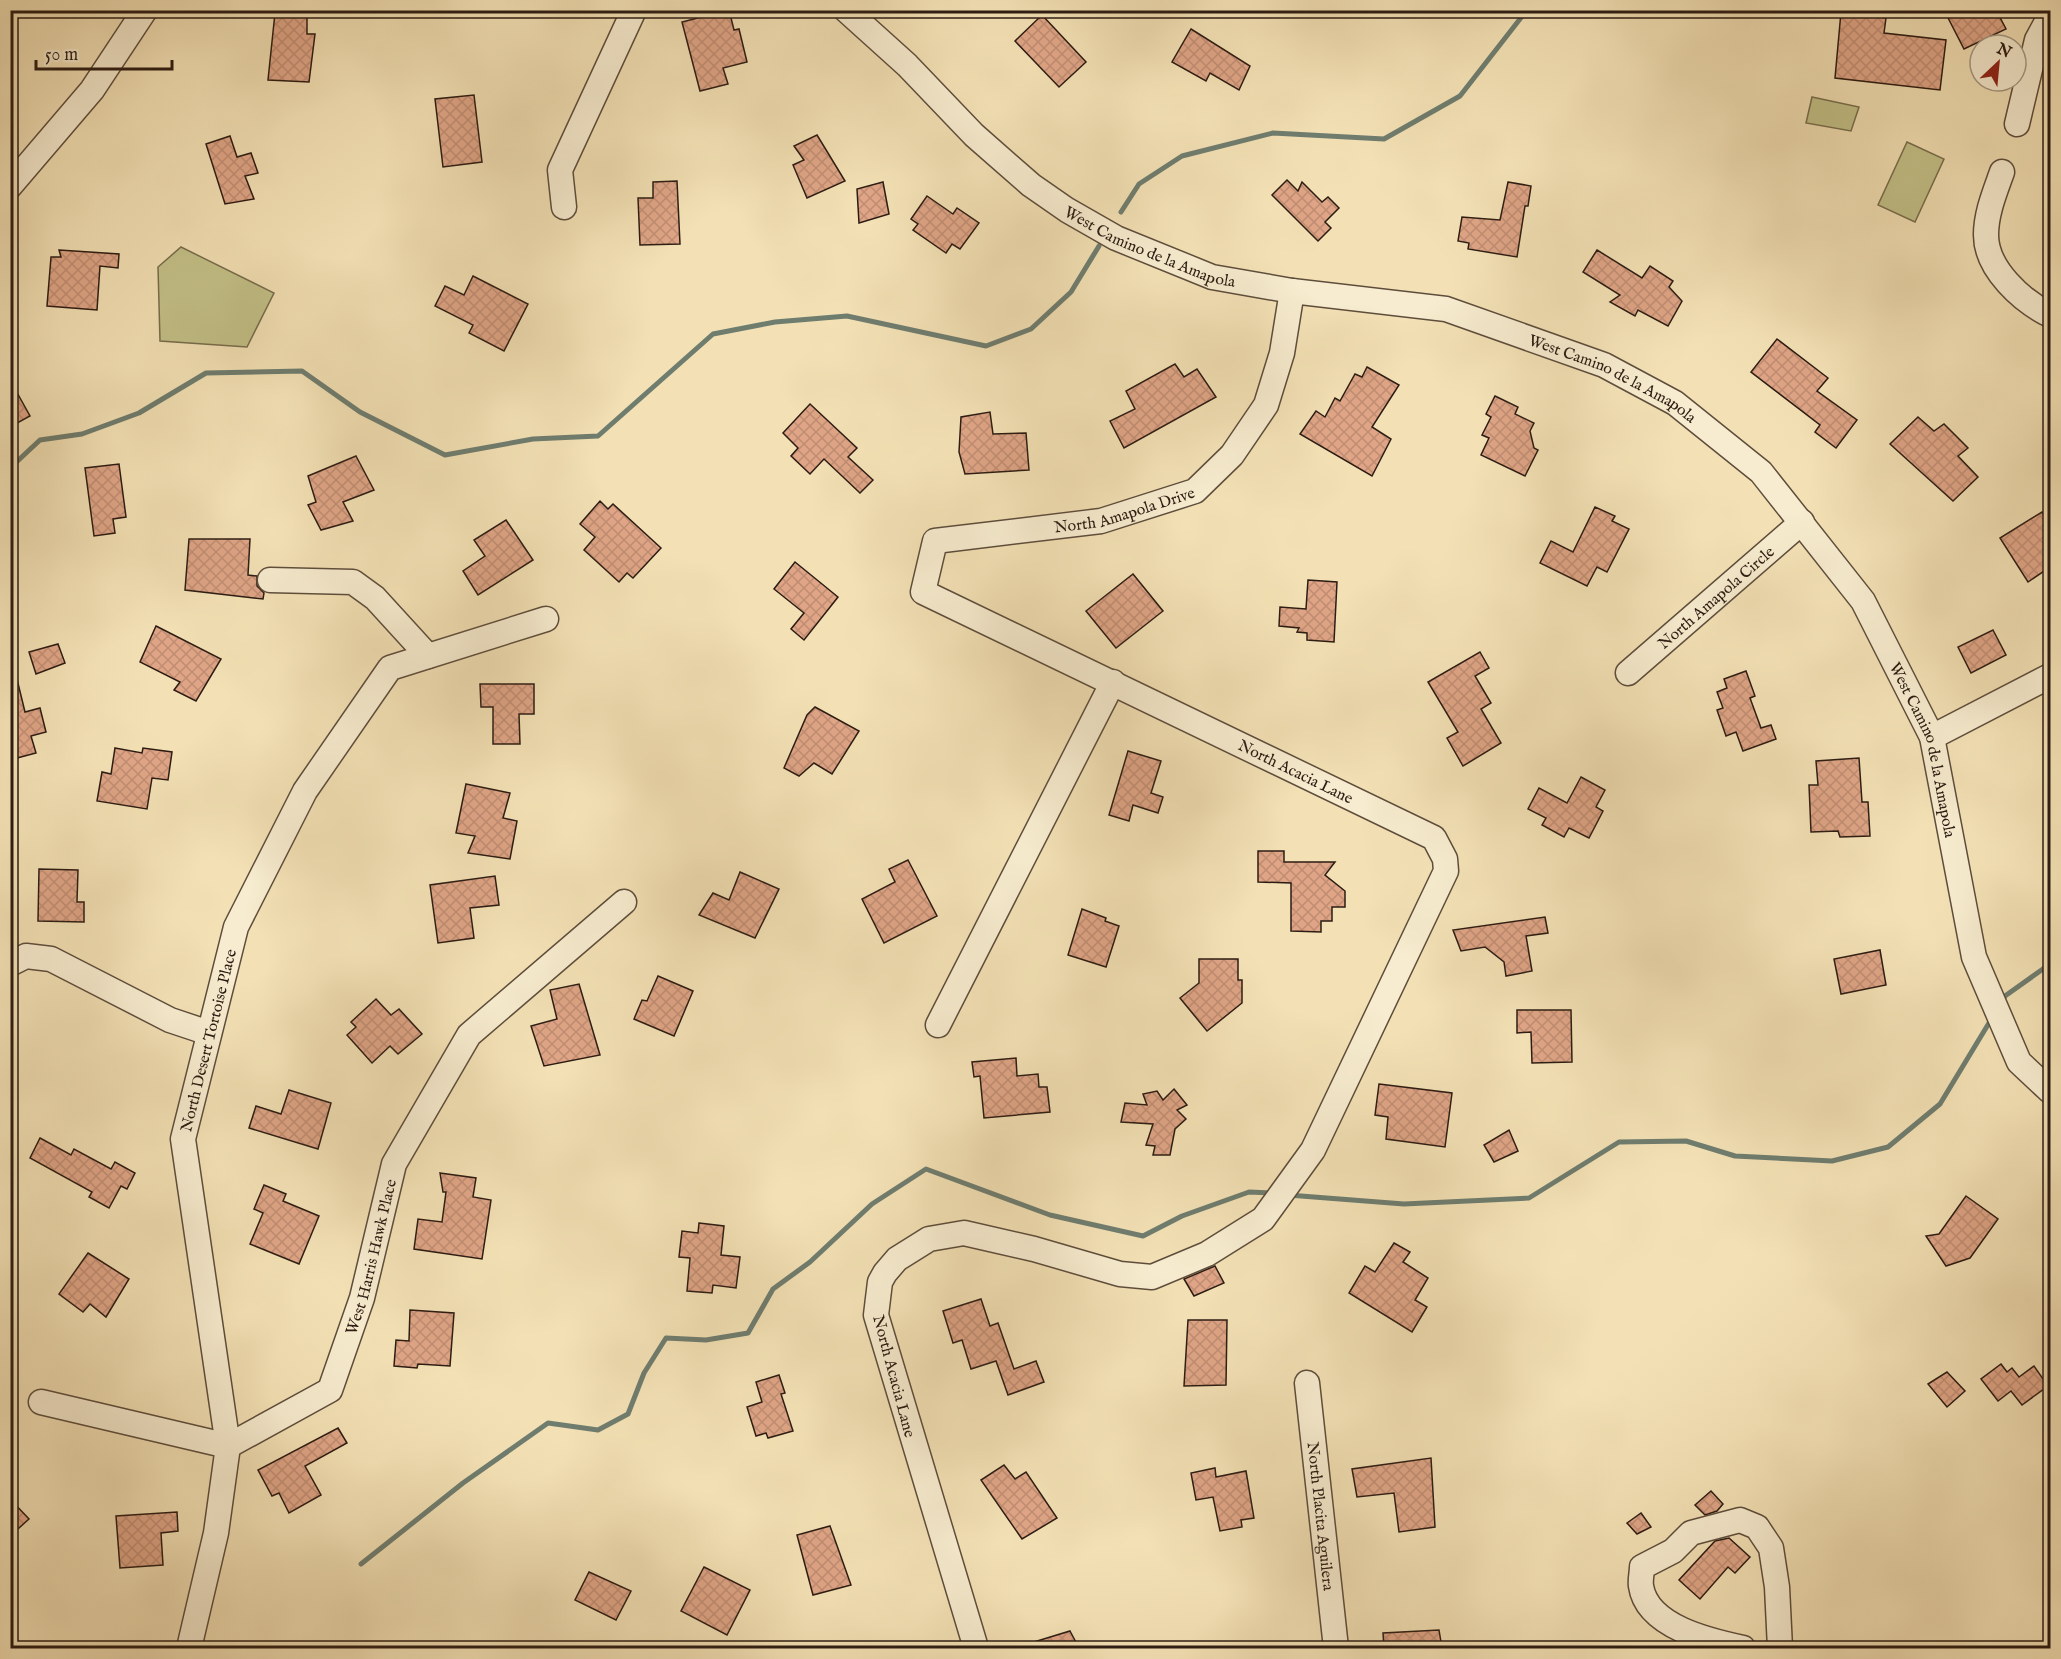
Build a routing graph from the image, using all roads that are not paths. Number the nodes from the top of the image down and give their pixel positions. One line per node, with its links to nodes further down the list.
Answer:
1 (145, 10): 7 (street)
2 (634, 10): 8 (street)
3 (846, 10): 9 (street, West Camino de la Amapola)
4 (2050, 16): 5 (street)
5 (2017, 124)
6 (2002, 172): 10 (street)
7 (10, 186)
8 (564, 207)
9 (1292, 291): 11 (street, West Camino de la Amapola); 12 (street, North Amapola Drive)
10 (2050, 315)
11 (1802, 522): 16 (street, North Amapola Circle); 19 (street, West Camino de la Amapola)
12 (935, 541): 18 (street, North Acacia Lane)
13 (270, 580): 15 (street)
14 (546, 619): 15 (street, North Desert Tortoise Place)
15 (428, 656): 23 (street, North Desert Tortoise Place)
16 (1628, 673)
17 (2050, 676): 19 (street)
18 (1113, 682): 22 (street); 29 (street, North Acacia Lane)
19 (1932, 737): 24 (street, West Camino de la Amapola)
20 (624, 902): 27 (street, West Harris Hawk Place)
21 (10, 964): 23 (street)
22 (938, 1025)
23 (209, 1033): 27 (street, North Desert Tortoise Place)
24 (2050, 1091)
25 (1307, 1383): 30 (street, North Placita Aguilera)
26 (41, 1402): 27 (street)
27 (228, 1446): 28 (street, North Desert Tortoise Place)
28 (189, 1648)
29 (976, 1648)
30 (1336, 1648)
31 (1743, 1648): 32 (street)
32 (1780, 1648)

